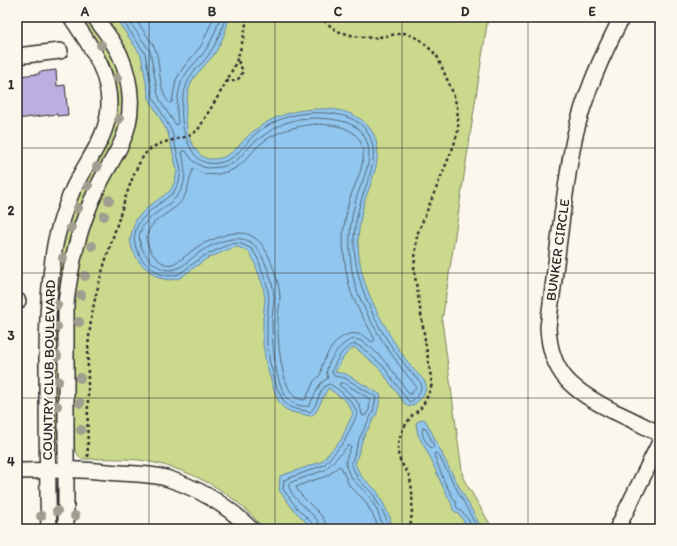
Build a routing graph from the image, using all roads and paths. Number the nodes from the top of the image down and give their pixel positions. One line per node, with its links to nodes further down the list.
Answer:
1 (71, 17): 15 (street, COUNTRY CLUB BOULEVARD)
2 (95, 17): 13 (street, COUNTRY CLUB BOULEVARD)
3 (247, 17): 8 (path)
4 (319, 17): 19 (path)
5 (622, 17): 10 (street, BUNKER CIRCLE)
6 (60, 51): 7 (street)
7 (17, 56)
8 (237, 59): 9 (path); 9 (path)
9 (226, 81): 12 (path)
10 (660, 434)
11 (660, 442): 20 (street)
12 (88, 460)
13 (66, 470): 15 (street); 17 (street, COUNTRY CLUB BOULEVARD); 18 (street)
14 (17, 471): 15 (street)
15 (47, 471): 16 (street, COUNTRY CLUB BOULEVARD)
16 (49, 529)
17 (66, 529)
18 (251, 529)
19 (410, 529)
20 (617, 529)

